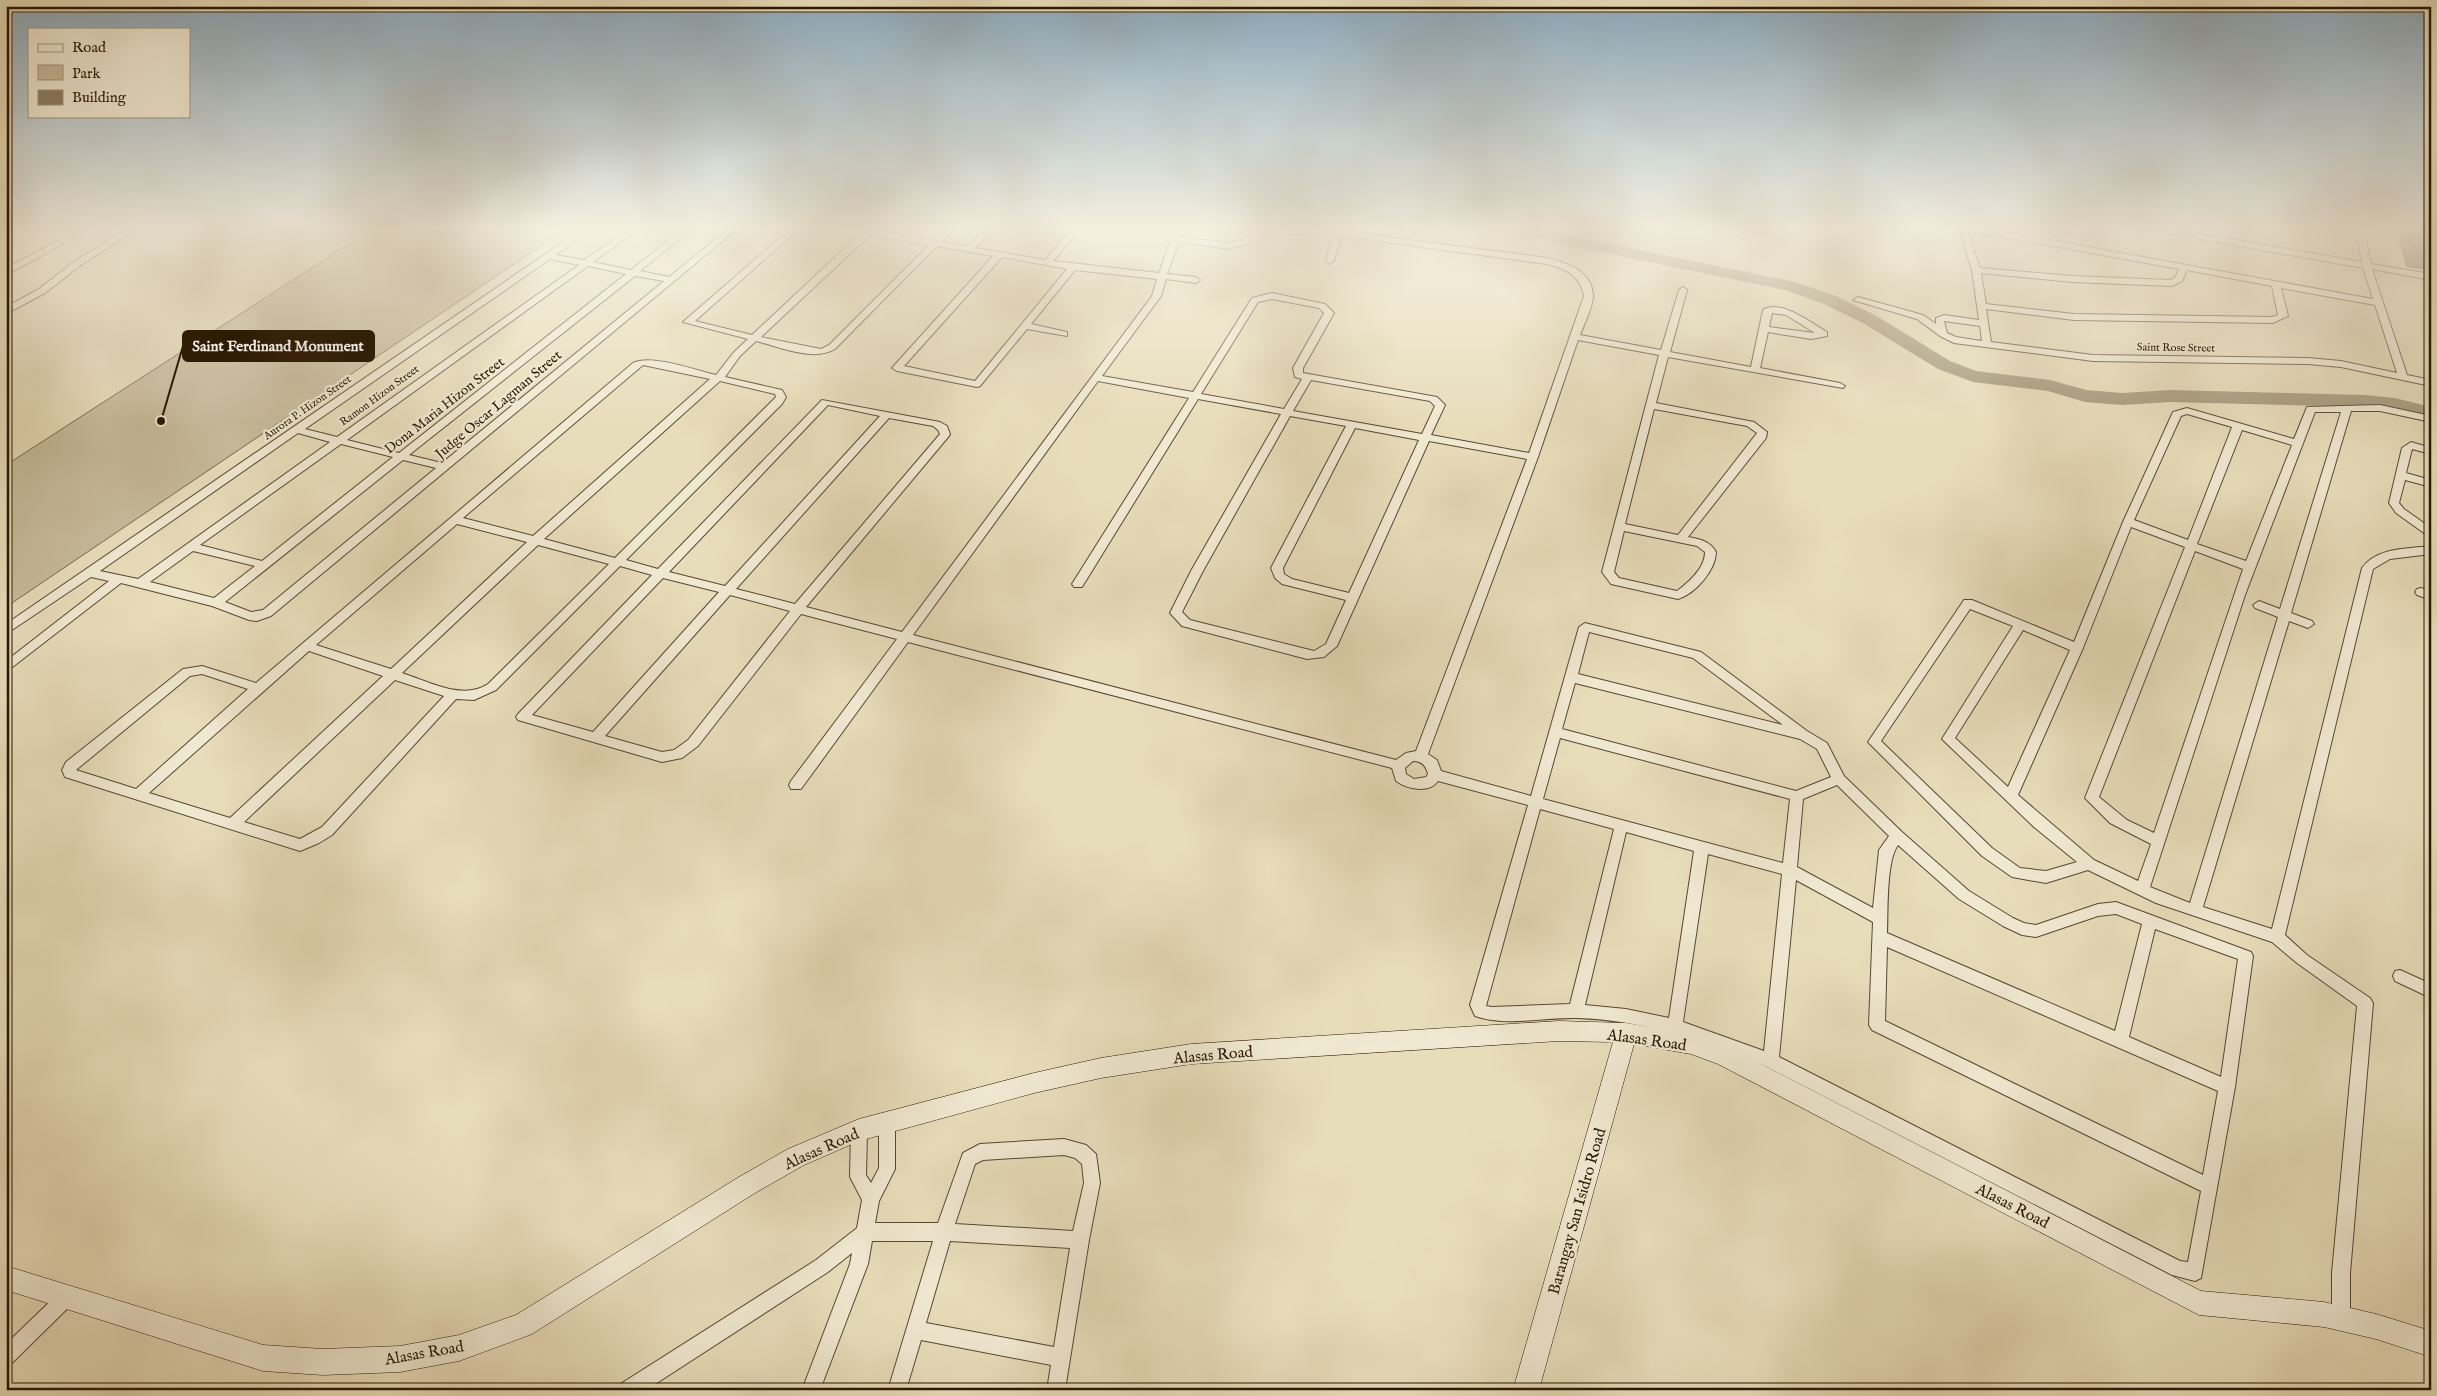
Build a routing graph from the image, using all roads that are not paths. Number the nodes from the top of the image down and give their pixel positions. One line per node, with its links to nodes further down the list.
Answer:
1 (36, 294): 21 (street)
2 (494, 294): 46 (street, Aurora P. Hizon Street)
3 (544, 294): 48 (street, Ramon Hizon Street)
4 (605, 294): 51 (street, Dona Maria Hizon Street)
5 (653, 294): 53 (street, Judge Oscar Lagman Street)
6 (720, 294): 28 (street)
7 (802, 294): 28 (street)
8 (885, 294): 28 (street)
9 (964, 294): 23 (street)
10 (1051, 294): 23 (street)
11 (1157, 294): 34 (street)
12 (1589, 294): 27 (street)
13 (1682, 294): 30 (street)
14 (1979, 294): 20 (street)
15 (2278, 294): 20 (street)
16 (2332, 294): 19 (street)
17 (2377, 294): 19 (street)
18 (1858, 300): 26 (street, Saint Rose Street)
19 (2380, 303): 33 (street)
20 (1981, 306): 22 (street)
21 (6, 311)
22 (1984, 324): 26 (street); 29 (street)
23 (1026, 326): 25 (street)
24 (1763, 329): 24 (street); 31 (street)
25 (1064, 334)
26 (1943, 334): 29 (street, Saint Rose Street)
27 (1575, 337): 30 (street); 52 (street)
28 (754, 339): 32 (street)
29 (1987, 344): 33 (street, Saint Rose Street)
30 (1664, 354): 31 (street); 39 (street)
31 (1754, 370): 37 (street)
32 (717, 377): 56 (street); 61 (street); 65 (street)
33 (2403, 377): 36 (street, Saint Rose Street)
34 (1097, 378): 38 (street); 82 (street)
35 (1307, 378): 38 (street); 41 (street); 47 (street)
36 (2431, 383)
37 (1840, 386)
38 (1196, 396): 41 (street); 72 (street)
39 (1651, 405): 58 (street); 60 (street)
40 (2347, 408): 43 (street); 49 (street); 78 (street)
41 (1287, 413): 44 (street); 74 (street)
42 (887, 414): 69 (street); 73 (street); 77 (street)
43 (2431, 419)
44 (1352, 424): 47 (street); 74 (street)
45 (2238, 426): 49 (street); 57 (street); 62 (street)
46 (297, 430): 48 (street); 68 (street, Aurora P. Hizon Street)
47 (1426, 437): 52 (street); 74 (street)
48 (338, 440): 51 (street); 63 (street, Ramon Hizon Street)
49 (2298, 443): 67 (street)
50 (2431, 451): 54 (street)
51 (403, 455): 53 (street); 66 (street, Dona Maria Hizon Street)
52 (1533, 457): 93 (street)
53 (444, 466): 75 (street, Judge Oscar Lagman Street)
54 (2400, 475): 55 (street); 59 (street)
55 (2431, 484)
56 (456, 520): 61 (street); 83 (street)
57 (2128, 522): 62 (street); 84 (street)
58 (1619, 526): 60 (street); 60 (street)
59 (2431, 534)
60 (1681, 538)
61 (535, 541): 65 (street); 86 (street)
62 (2190, 545): 67 (street); 105 (street)
63 (192, 547): 66 (street); 71 (street, Ramon Hizon Street)
64 (2431, 550): 114 (street)
65 (618, 561): 69 (street); 89 (street)
66 (265, 566): 75 (street, Dona Maria Hizon Street)
67 (2250, 567): 105 (street)
68 (90, 573): 70 (street); 81 (street, Aurora P. Hizon Street)
69 (662, 573): 73 (street); 92 (street)
70 (119, 579): 71 (street); 85 (street)
71 (140, 583): 75 (street)
72 (1078, 584)
73 (729, 590): 77 (street); 92 (street)
74 (1352, 598)
75 (216, 603)
76 (2259, 605): 78 (street)
77 (798, 609): 82 (street); 92 (street)
78 (2285, 615): 79 (street); 110 (street)
79 (2308, 624)
80 (2020, 625): 84 (street); 100 (street); 107 (street)
81 (6, 630)
82 (903, 637): 94 (street); 97 (street)
83 (308, 647): 86 (street); 88 (street)
84 (2078, 648): 100 (street)
85 (6, 668)
86 (394, 673): 89 (street); 102 (street)
87 (1571, 676): 90 (street); 91 (street); 91 (street)
88 (258, 688): 98 (street); 98 (street)
89 (453, 694): 102 (street)
90 (1554, 732): 99 (street); 101 (street)
91 (1802, 734): 96 (street)
92 (595, 738)
93 (1420, 756): 94 (street); 95 (street)
94 (1398, 765): 95 (street)
95 (1435, 775): 101 (street)
96 (1839, 778): 99 (street); 104 (street)
97 (796, 785)
98 (138, 795): 102 (street)
99 (1797, 796): 108 (street)
100 (2010, 796): 107 (street)
101 (1536, 803): 103 (street); 117 (street)
102 (233, 824)
103 (1621, 826): 106 (street); 117 (street)
104 (1897, 836): 111 (street); 112 (street)
105 (2158, 841): 109 (street)
106 (1702, 846): 108 (street); 118 (street)
107 (2089, 864): 109 (street)
108 (1791, 871): 111 (street); 121 (street)
109 (2142, 891): 110 (street)
110 (2195, 911): 114 (street)
111 (1880, 919): 113 (street)
112 (2150, 921): 120 (street); 122 (street)
113 (1880, 937): 120 (street); 125 (street)
114 (2276, 937): 132 (street)
115 (2400, 976): 116 (street)
116 (2431, 991)
117 (1576, 1011): 118 (street)
118 (1676, 1026): 121 (street)
119 (1626, 1033): 123 (street, Alasas Road); 132 (street, Alasas Road); 141 (street, Barangay San Isidro Road)
120 (2120, 1042): 122 (street)
121 (1771, 1061): 125 (street)
122 (2228, 1087): 125 (street)
123 (887, 1123): 124 (street, Alasas Road); 126 (street)
124 (859, 1130): 126 (street); 131 (street, Alasas Road)
125 (2210, 1187)
126 (871, 1199): 127 (street)
127 (866, 1232): 128 (street); 137 (street); 138 (street)
128 (944, 1232): 129 (street); 129 (street); 133 (street)
129 (1080, 1240): 136 (street)
130 (9, 1284): 131 (street, Alasas Road)
131 (67, 1297): 135 (street)
132 (2341, 1318): 134 (street, Alasas Road)
133 (915, 1330): 136 (street); 139 (street)
134 (2431, 1344)
135 (6, 1357)
136 (1062, 1358): 140 (street)
137 (630, 1390)
138 (811, 1390)
139 (897, 1390)
140 (1056, 1390)
141 (1526, 1390)

